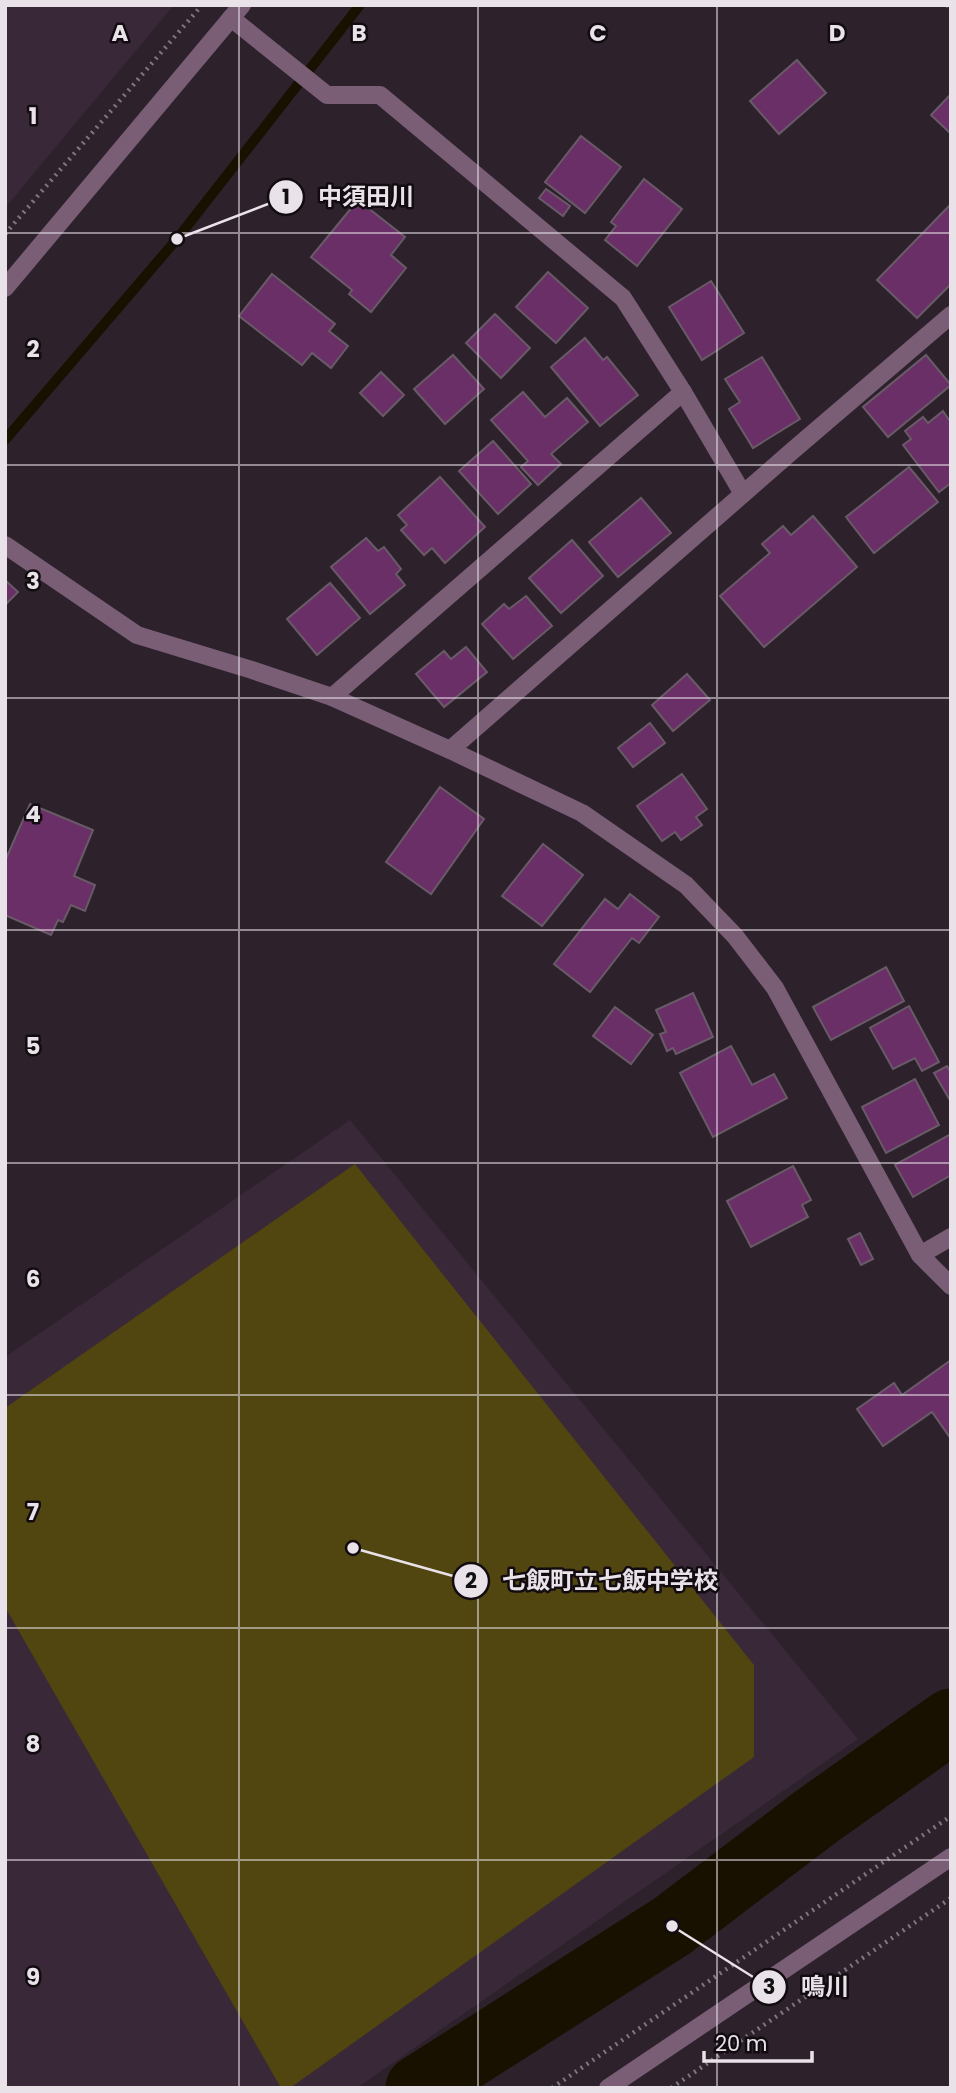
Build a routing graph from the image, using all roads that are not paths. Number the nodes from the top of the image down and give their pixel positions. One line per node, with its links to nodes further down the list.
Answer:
1 (237, 11): 2 (street); 4 (street)
2 (5, 288)
3 (951, 315): 5 (street)
4 (682, 392): 5 (street); 7 (street)
5 (743, 494): 8 (street)
6 (5, 545): 7 (street)
7 (332, 697): 8 (street)
8 (450, 750): 10 (street)
9 (951, 1237): 10 (street)
10 (920, 1255): 11 (street)
11 (951, 1286)
12 (951, 1857): 13 (street)
13 (608, 2088)

